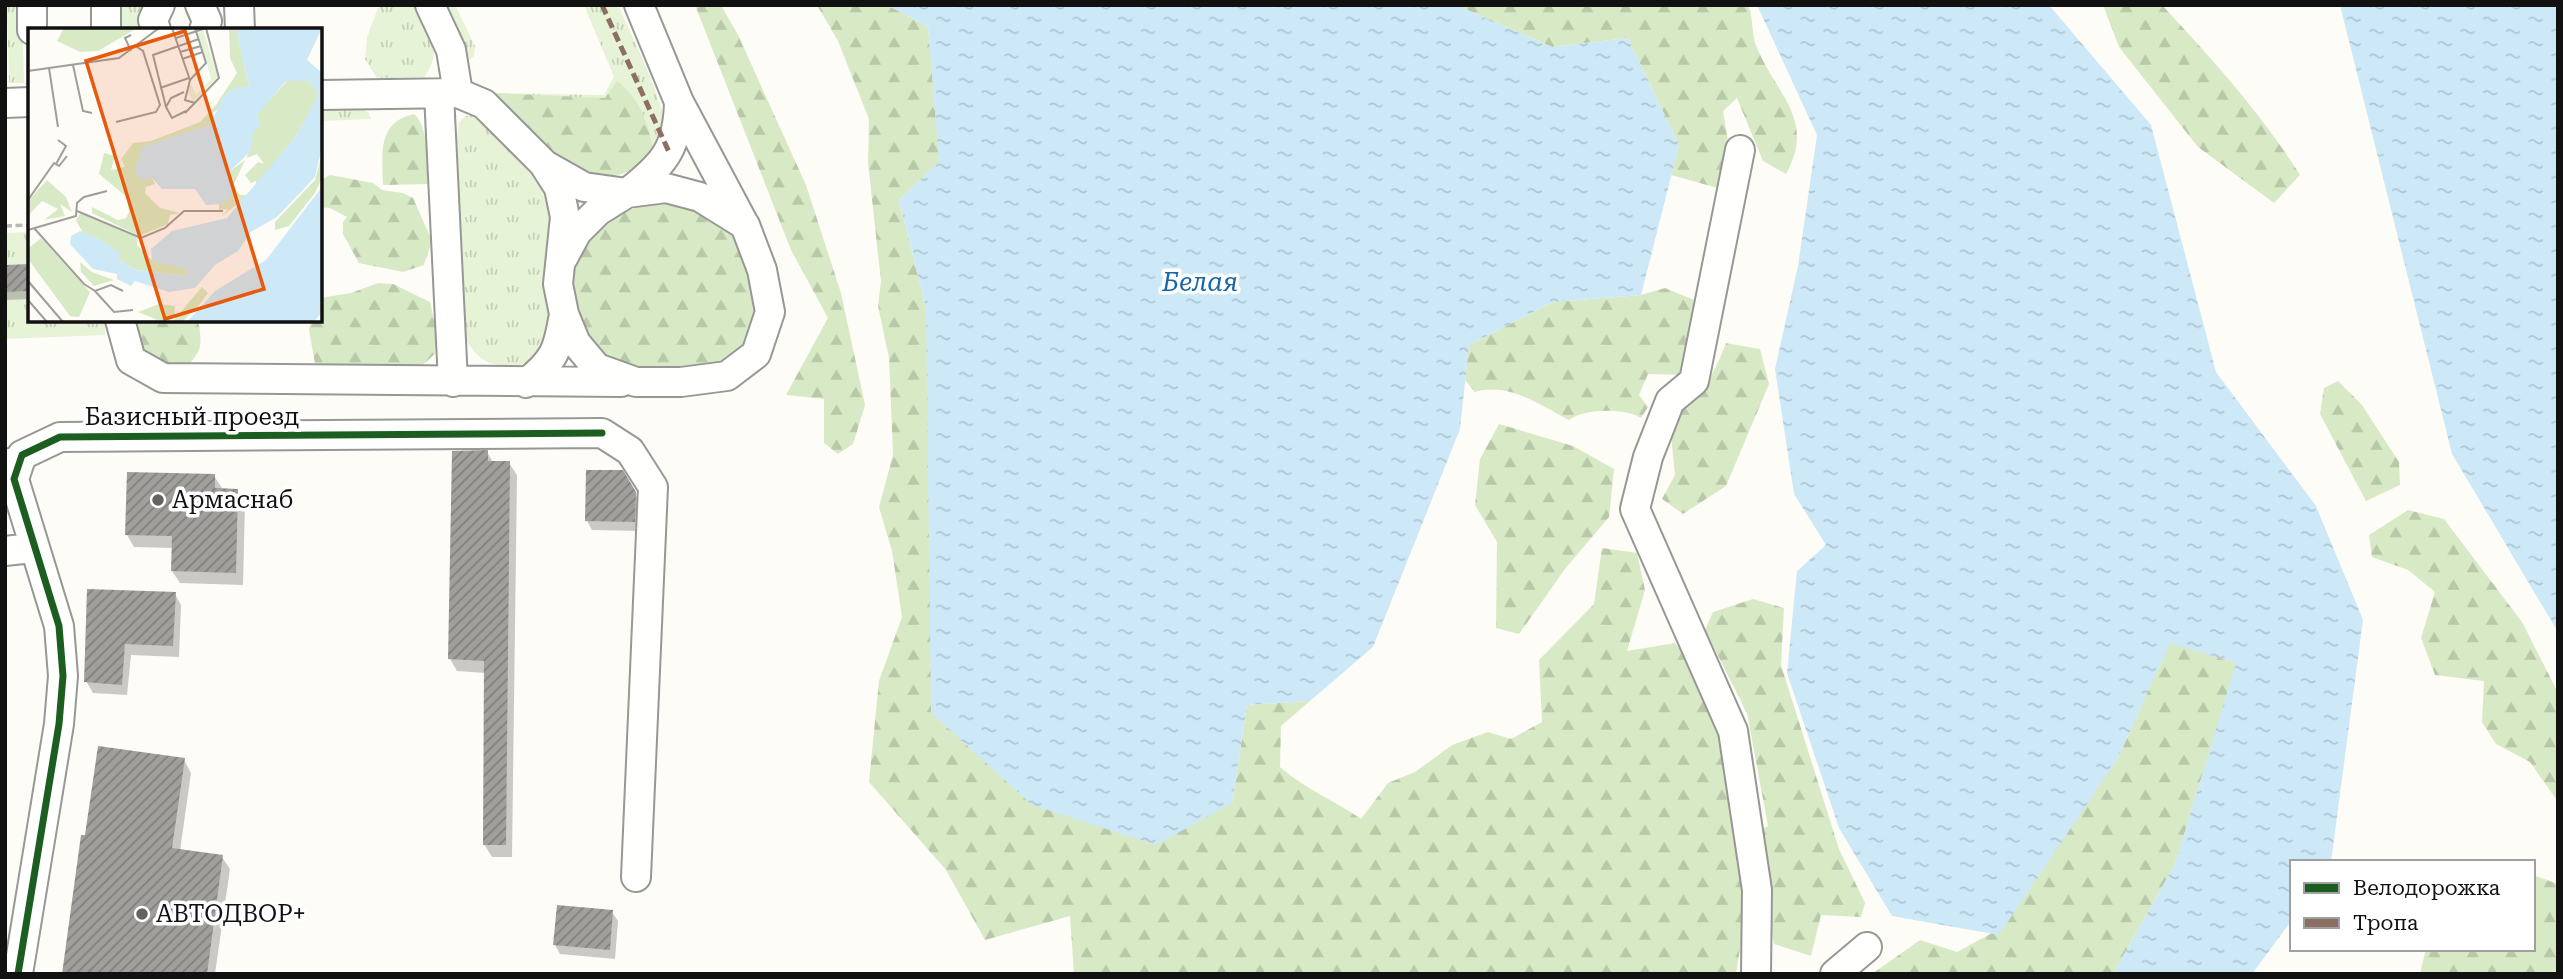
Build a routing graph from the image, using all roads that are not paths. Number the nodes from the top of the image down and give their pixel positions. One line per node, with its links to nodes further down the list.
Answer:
1 (32, 5): 8 (street)
2 (106, 5): 9 (street)
3 (160, 5): 10 (street)
4 (200, 5): 11 (street)
5 (239, 5): 12 (street)
6 (430, 5): 13 (street)
7 (639, 5): 16 (street)
8 (32, 28)
9 (106, 28)
10 (155, 28)
11 (205, 28)
12 (240, 28)
13 (448, 94): 14 (street); 19 (street); 25 (street)
14 (322, 95)
15 (28, 102): 17 (street)
16 (680, 102): 20 (street); 21 (street)
17 (5, 103)
18 (1740, 150): 34 (street)
19 (543, 163): 20 (street); 22 (street)
20 (627, 193): 21 (street); 22 (street)
21 (745, 225): 26 (street)
22 (563, 258): 23 (street)
23 (564, 314): 26 (street); 27 (street)
24 (121, 322): 25 (street)
25 (453, 382): 27 (street)
26 (636, 382): 27 (street)
27 (526, 383)
28 (5, 451): 29 (street)
29 (14, 479): 30 (street); 31 (street, Базисный проезд)
30 (19, 549): 33 (street)
31 (636, 877)
32 (1867, 947): 35 (street)
33 (18, 974)
34 (1756, 974)
35 (1835, 974)

